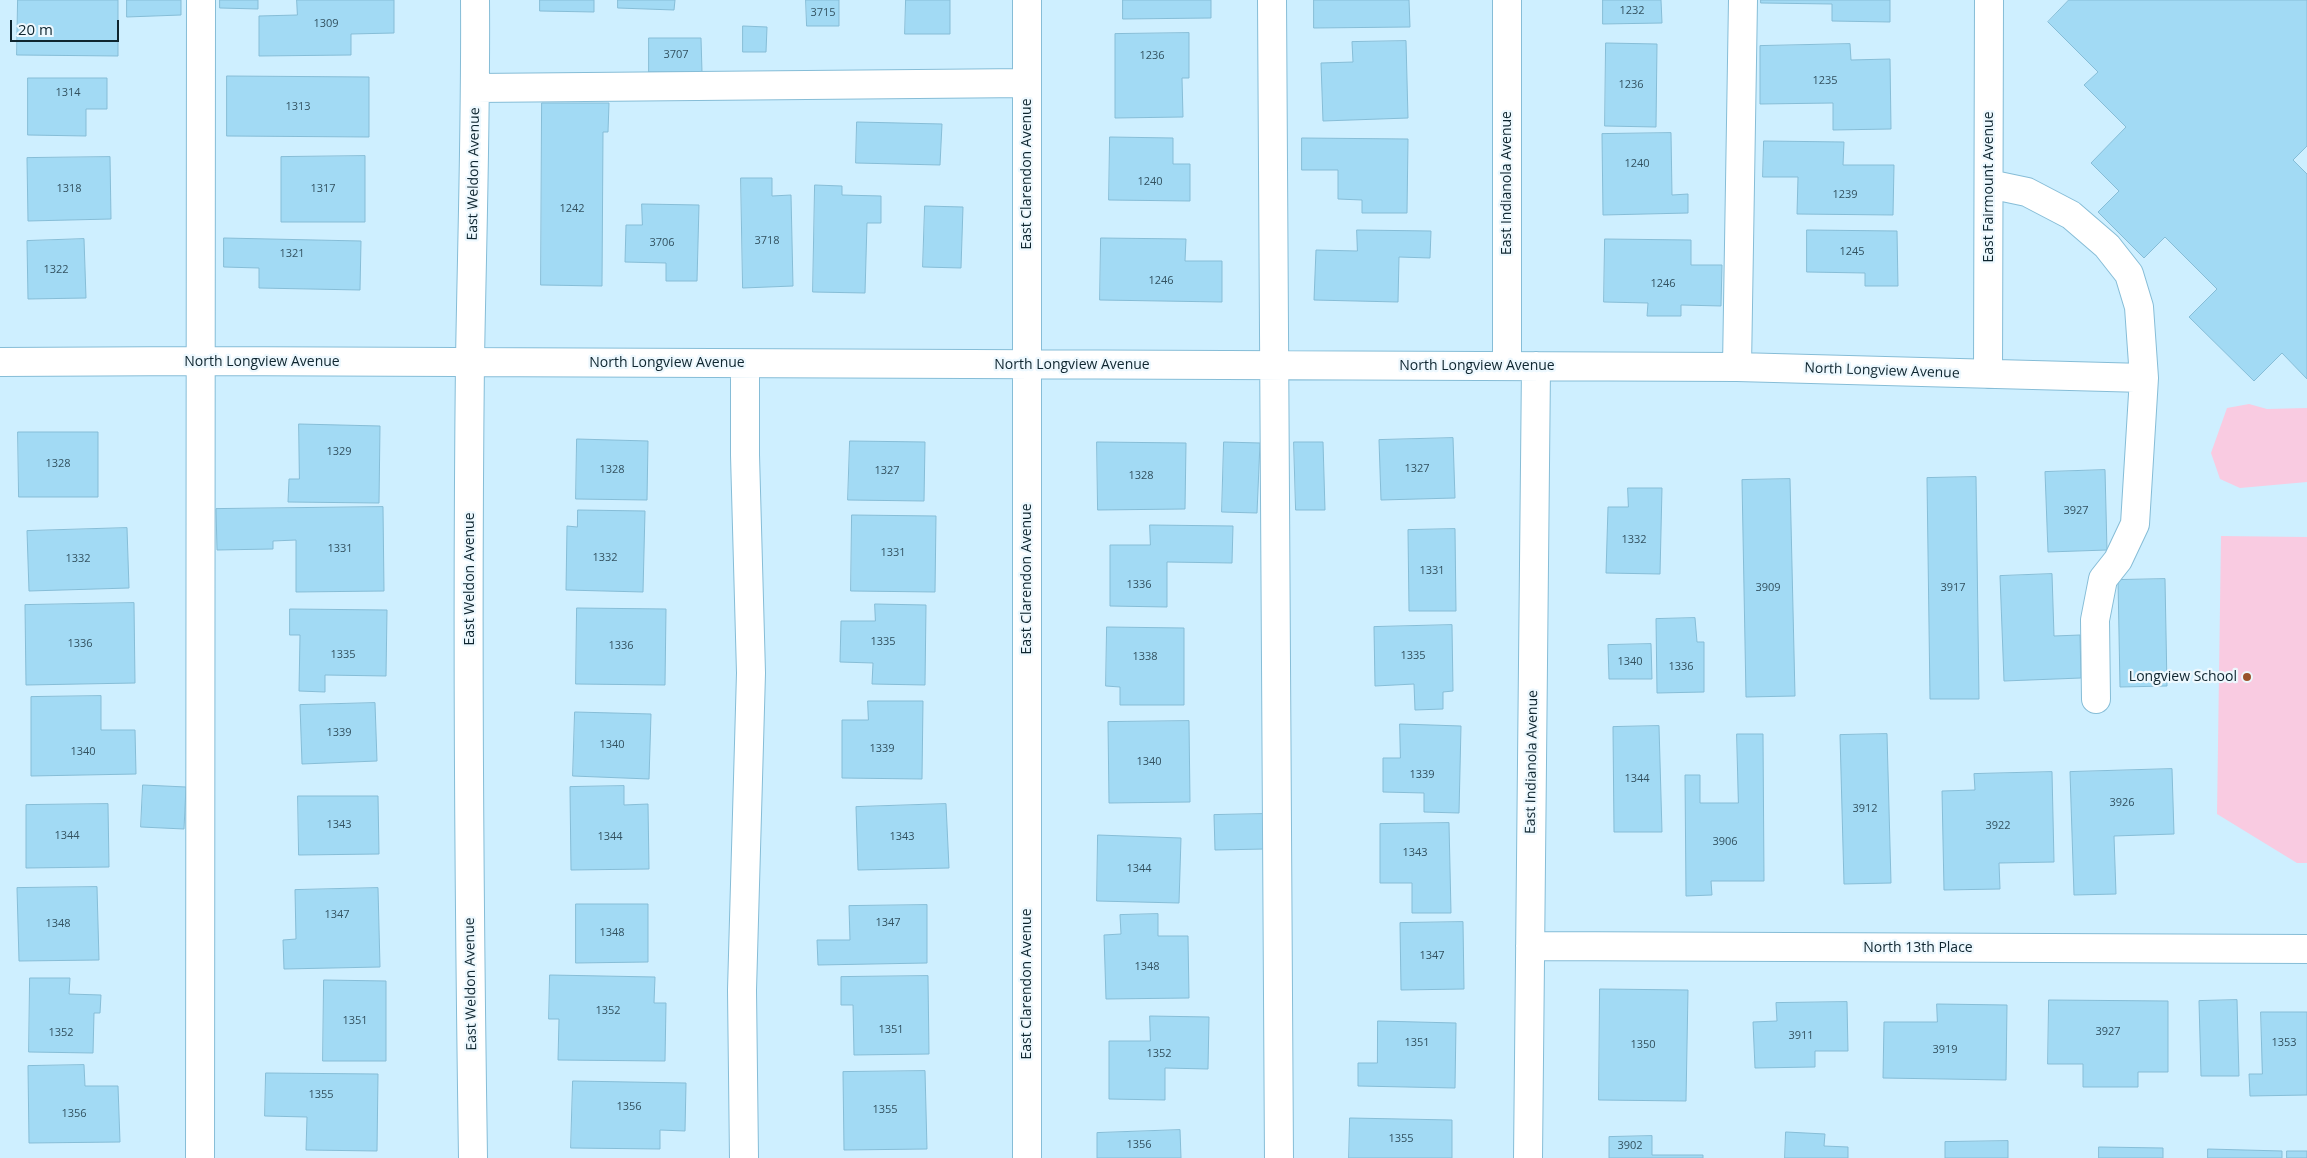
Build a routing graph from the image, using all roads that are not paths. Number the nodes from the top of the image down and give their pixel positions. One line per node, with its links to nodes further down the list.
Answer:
1 (201, 0): 11 (street)
2 (475, 0): 9 (street, East Weldon Avenue)
3 (1027, 0): 8 (street, East Clarendon Avenue)
4 (1272, 0): 16 (street)
5 (1507, 0): 17 (street, East Indianola Avenue)
6 (1743, 0): 19 (street)
7 (1989, 0): 10 (street, East Fairmount Avenue)
8 (1027, 83): 9 (street); 15 (street, East Clarendon Avenue)
9 (476, 88): 13 (street, East Weldon Avenue)
10 (1989, 184): 20 (street, East Fairmount Avenue); 21 (street)
11 (200, 361): 12 (street, North Longview Avenue); 13 (street, North Longview Avenue); 25 (street)
12 (0, 362)
13 (470, 363): 14 (street, North Longview Avenue); 26 (street, East Weldon Avenue)
14 (745, 364): 15 (street, North Longview Avenue); 27 (street)
15 (1027, 365): 16 (street, North Longview Avenue); 28 (street, East Clarendon Avenue)
16 (1273, 365): 17 (street, North Longview Avenue); 29 (street)
17 (1507, 366): 18 (street, North Longview Avenue)
18 (1536, 366): 19 (street, North Longview Avenue); 23 (street, East Indianola Avenue)
19 (1737, 367): 20 (street, North Longview Avenue)
20 (1988, 374): 21 (street, North Longview Avenue)
21 (2144, 378): 22 (street)
22 (2096, 699)
23 (1530, 946): 24 (street, North 13th Place); 30 (street, East Indianola Avenue)
24 (2307, 949)
25 (200, 1158)
26 (473, 1158)
27 (744, 1158)
28 (1027, 1158)
29 (1280, 1158)
30 (1528, 1158)

